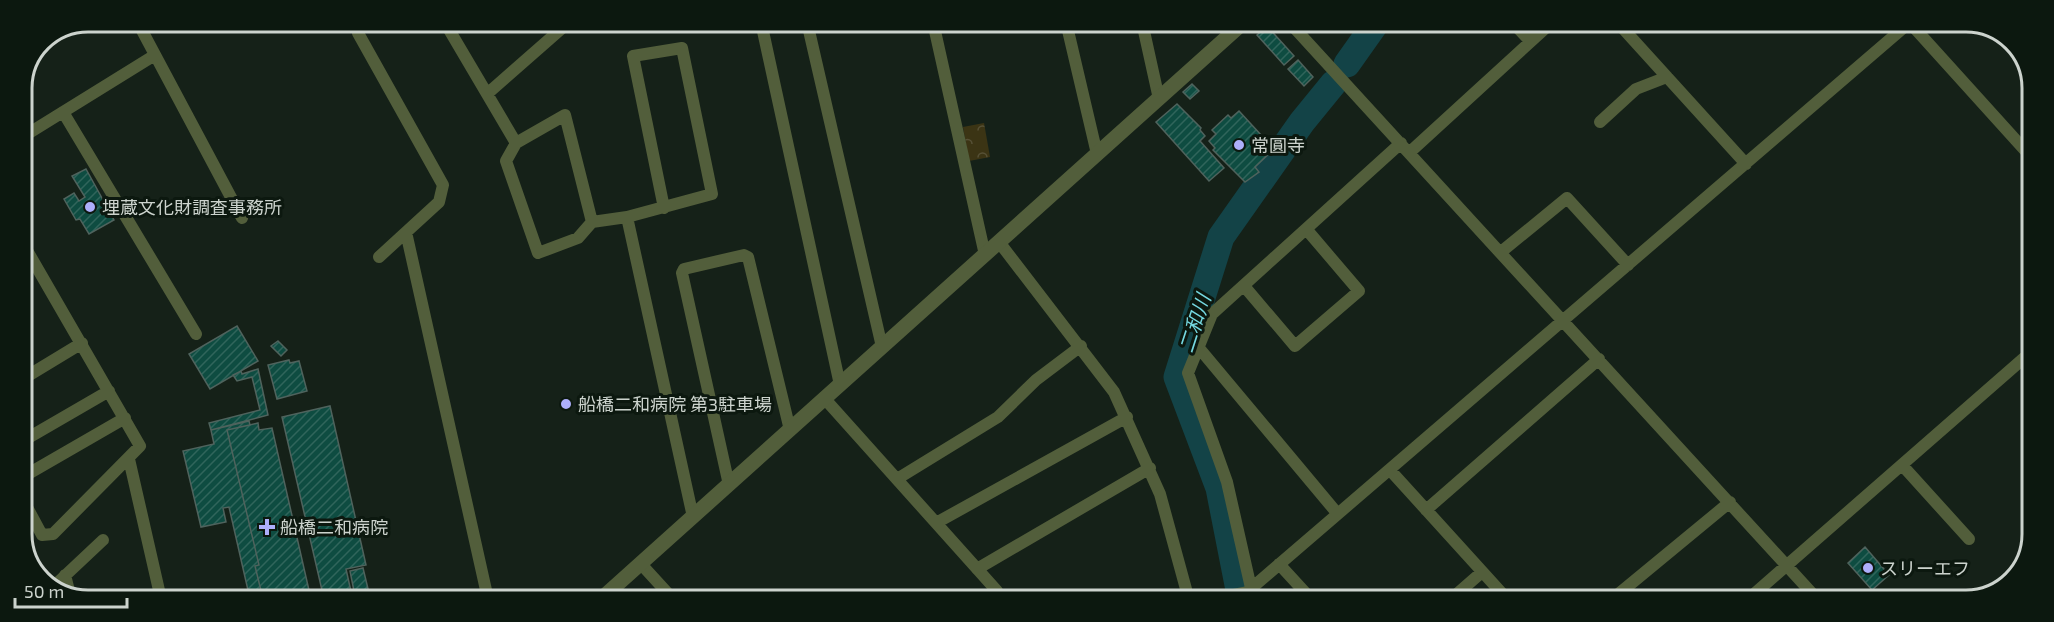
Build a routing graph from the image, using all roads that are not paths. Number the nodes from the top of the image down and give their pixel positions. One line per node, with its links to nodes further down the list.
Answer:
1 (143, 32): 18 (street)
2 (358, 32): 35 (street)
3 (450, 32): 20 (street)
4 (558, 32): 20 (street)
5 (763, 32): 52 (street)
6 (809, 32): 47 (street)
7 (935, 32): 38 (street)
8 (1068, 32): 28 (street)
9 (1144, 32): 21 (street)
10 (1233, 32): 21 (street)
11 (1298, 32): 27 (street)
12 (1522, 32): 17 (street)
13 (1540, 32): 17 (street)
14 (1626, 32): 19 (street)
15 (1900, 32): 29 (street)
16 (1918, 32): 26 (street)
17 (1530, 41): 27 (street)
18 (156, 55): 22 (street); 32 (street)
19 (1667, 77): 23 (street); 29 (street)
20 (487, 94): 25 (street)
21 (1159, 99): 28 (street)
22 (63, 112): 24 (street); 44 (street)
23 (1600, 122)
24 (32, 131)
25 (516, 143): 33 (street); 33 (street)
26 (2022, 147)
27 (1406, 148): 34 (street); 37 (street)
28 (1097, 154): 36 (street)
29 (1746, 164): 41 (street)
30 (664, 208): 30 (street); 31 (street)
31 (627, 217): 33 (street); 70 (street)
32 (242, 218)
33 (592, 222)
34 (1307, 230): 42 (street); 42 (street)
35 (406, 232): 39 (street); 83 (street)
36 (999, 242): 38 (street); 46 (street)
37 (1501, 252): 41 (street); 43 (street)
38 (985, 255): 47 (street)
39 (379, 257)
40 (32, 259): 45 (street)
41 (1628, 265): 43 (street)
42 (1244, 286): 48 (street)
43 (1564, 320): 49 (street); 62 (street)
44 (196, 334)
45 (82, 343): 51 (street); 53 (street)
46 (1081, 346): 55 (street); 64 (street)
47 (882, 347): 52 (street)
48 (1198, 348): 68 (street); 88 (street)
49 (1599, 359): 66 (street); 67 (street)
50 (2022, 360): 60 (street)
51 (32, 373)
52 (840, 385): 54 (street)
53 (109, 391): 56 (street); 58 (street)
54 (825, 399): 57 (street); 64 (street)
55 (1127, 417): 61 (street); 71 (street)
56 (125, 418): 59 (street); 63 (street)
57 (790, 430): 65 (street); 65 (street)
58 (32, 436)
59 (129, 459): 69 (street); 82 (street)
60 (1902, 465): 72 (street); 76 (street)
61 (1149, 468): 77 (street); 87 (street)
62 (1390, 470): 67 (street); 68 (street)
63 (32, 472)
64 (897, 479): 71 (street)
65 (729, 484): 70 (street)
66 (1730, 502): 76 (street); 93 (street)
67 (1426, 510): 78 (street)
68 (1337, 513): 75 (street)
69 (32, 516)
70 (693, 517): 74 (street)
71 (936, 523): 77 (street)
72 (1969, 539)
73 (103, 540): 79 (street)
74 (641, 564): 84 (street); 85 (street)
75 (1279, 564): 89 (street); 90 (street)
76 (1787, 566): 94 (street); 95 (street)
77 (977, 569): 86 (street)
78 (1482, 572): 91 (street); 92 (street)
79 (65, 575): 80 (street); 81 (street)
80 (58, 582)
81 (68, 587)
82 (159, 590)
83 (486, 590)
84 (612, 590)
85 (665, 590)
86 (996, 590)
87 (1186, 590)
88 (1244, 590)
89 (1246, 590)
90 (1303, 590)
91 (1461, 590)
92 (1499, 590)
93 (1623, 590)
94 (1759, 590)
95 (1809, 590)

